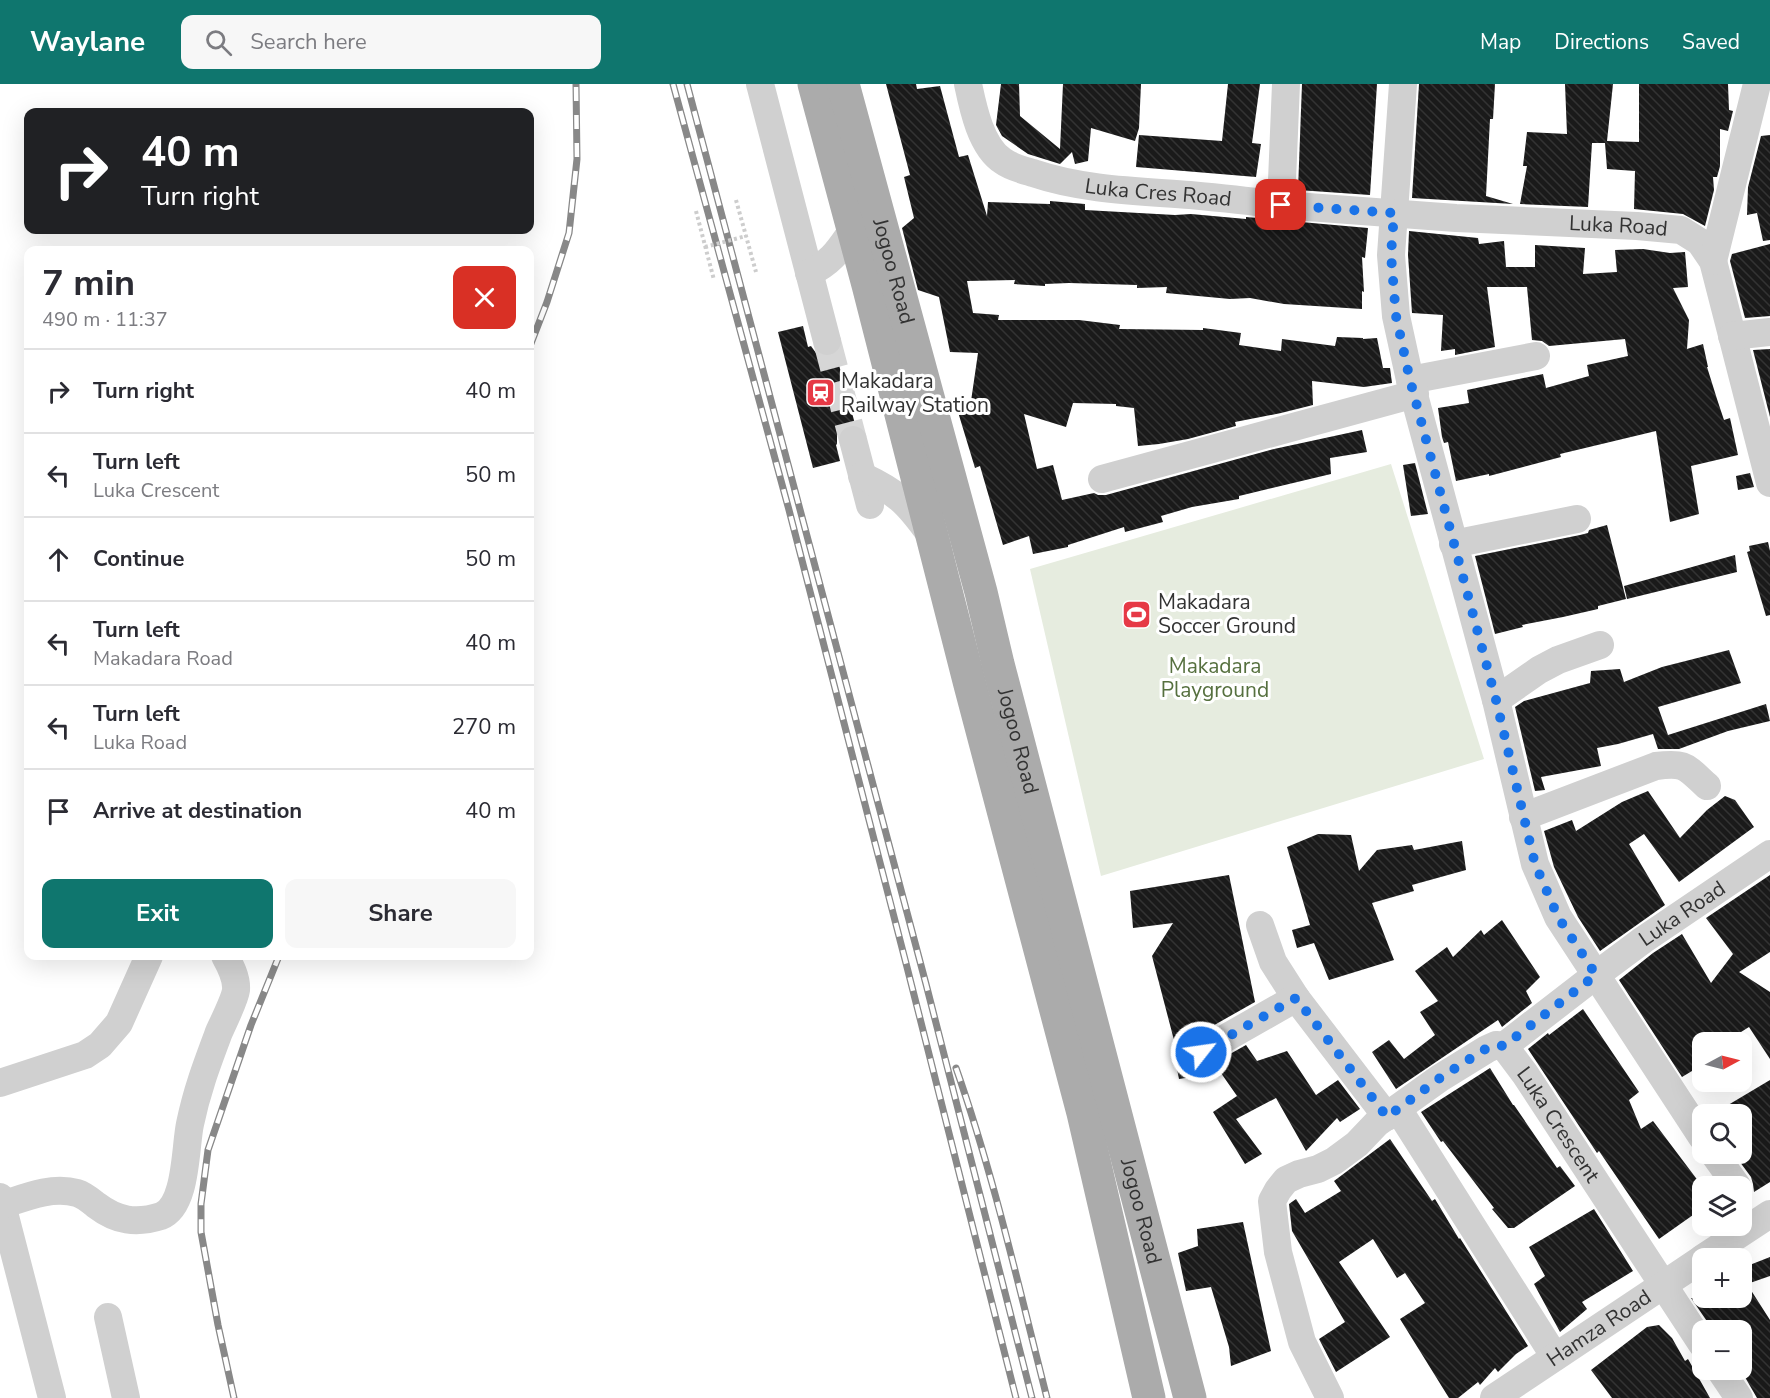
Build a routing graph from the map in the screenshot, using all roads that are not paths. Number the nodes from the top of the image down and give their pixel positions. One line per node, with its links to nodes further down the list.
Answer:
1 (760, 84): 12 (street)
2 (814, 84): 10 (main road, Jogoo Road)
3 (843, 84): 51 (main road, Jogoo Road)
4 (968, 84): 8 (street, Luka Cres Road)
5 (1286, 84): 8 (street)
6 (1403, 84): 9 (street)
7 (1757, 84): 11 (street)
8 (1281, 205): 9 (street, Luka Road)
9 (1394, 213): 11 (street, Luka Road); 17 (street)
10 (852, 231): 12 (street); 24 (main road, Jogoo Road)
11 (1713, 261): 14 (street, Luka Road)
12 (809, 273): 15 (street)
13 (1770, 332): 14 (street)
14 (1732, 336): 21 (street, Luka Road)
15 (827, 342)
16 (1536, 356): 17 (street)
17 (1412, 387): 20 (street); 25 (street)
18 (853, 440): 19 (street)
19 (862, 476): 22 (street); 24 (street)
20 (1102, 479)
21 (1770, 483)
22 (870, 505)
23 (1577, 519): 25 (street)
24 (933, 539): 52 (main road, Jogoo Road)
25 (1454, 544): 27 (street)
26 (1600, 645): 27 (street)
27 (1496, 700): 29 (street)
28 (1707, 786): 29 (street)
29 (1523, 817): 34 (street)
30 (1770, 854): 34 (street, Luka Road)
31 (1260, 925): 35 (street)
32 (147, 960): 38 (street)
33 (227, 960): 41 (street)
34 (1596, 975): 36 (street, Luka Road); 40 (street)
35 (1296, 998): 37 (street); 39 (street)
36 (1504, 1046): 39 (street, Luka Crescent); 46 (street, Luka Crescent)
37 (1201, 1052)
38 (0, 1083)
39 (1392, 1113): 49 (street); 55 (street, Luka Crescent)
40 (1692, 1122)
41 (1, 1201): 53 (street)
42 (1752, 1202): 43 (street)
43 (1766, 1217): 44 (street, Hamza Road)
44 (1720, 1248)
45 (1692, 1266): 46 (street, Hamza Road)
46 (1663, 1285): 48 (street, Luka Crescent); 49 (street, Hamza Road)
47 (108, 1317): 54 (street)
48 (1692, 1329)
49 (1555, 1357): 56 (street, Hamza Road)
50 (1727, 1380): 57 (street)
51 (1188, 1389): 52 (main road)
52 (1148, 1394)
53 (52, 1398)
54 (126, 1398)
55 (1330, 1398)
56 (1494, 1398)
57 (1739, 1398)

